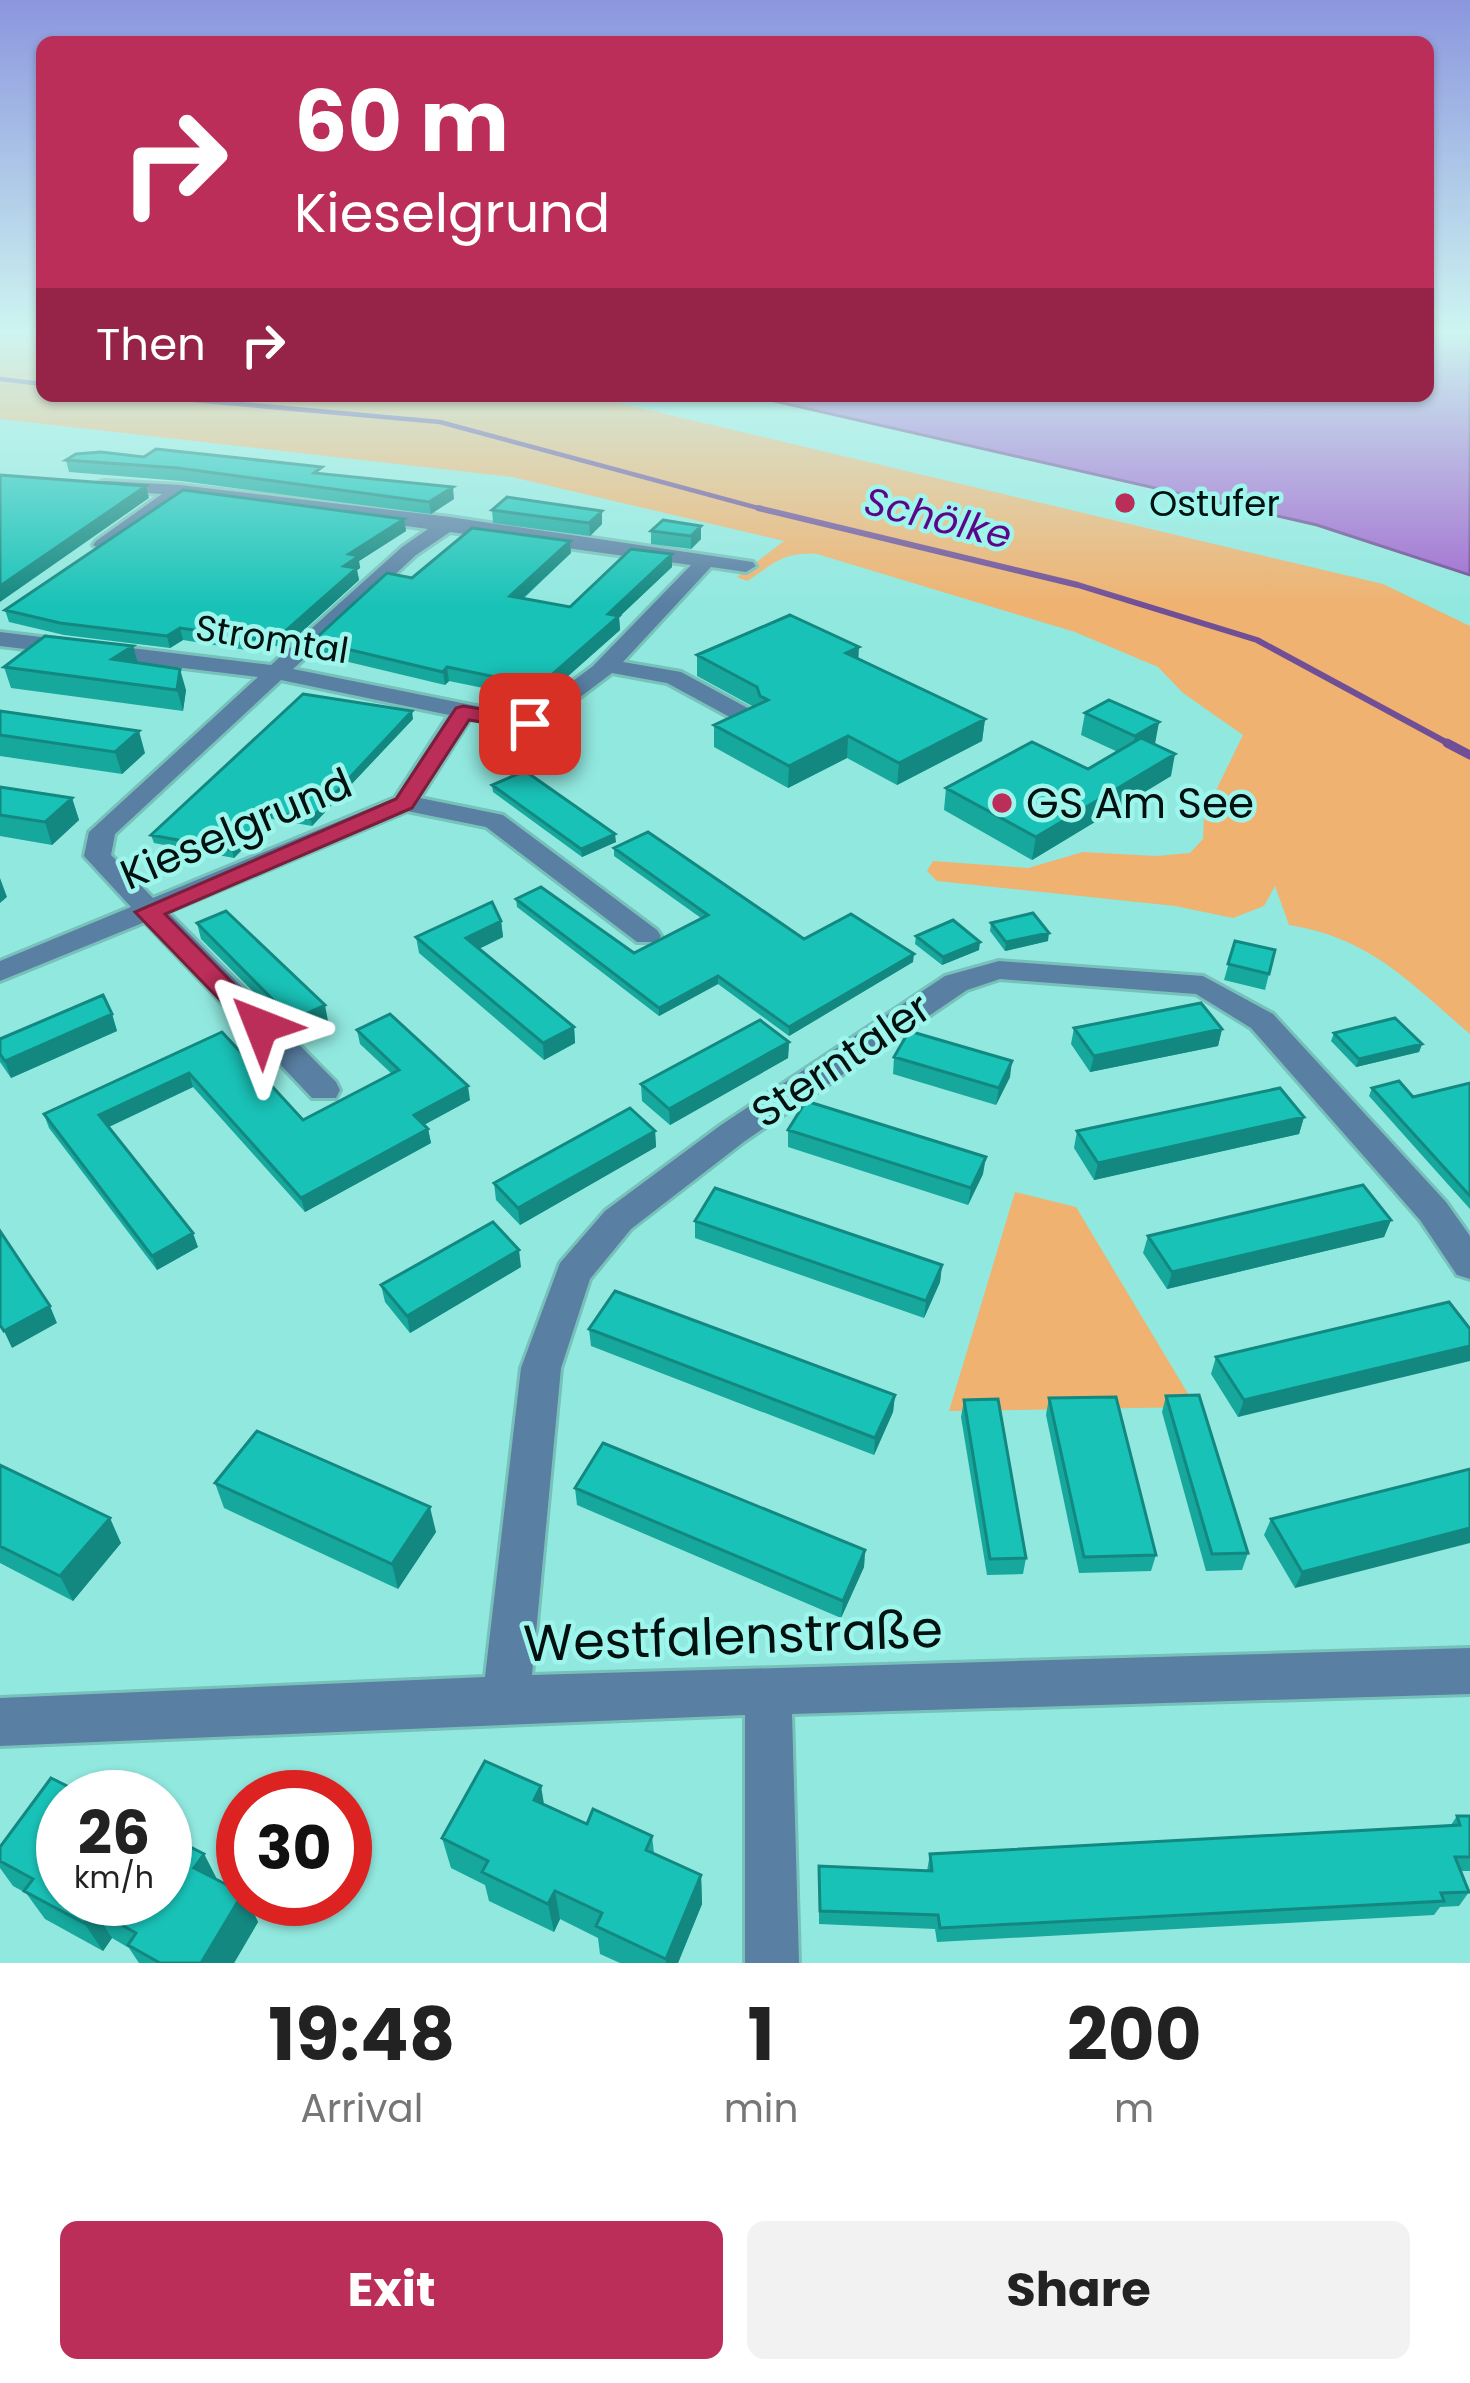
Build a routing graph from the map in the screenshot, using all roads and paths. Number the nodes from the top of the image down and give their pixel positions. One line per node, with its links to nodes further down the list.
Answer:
1 (89, 484): 2 (street)
2 (180, 490): 3 (street); 4 (street)
3 (450, 523): 5 (street); 9 (street)
4 (88, 555)
5 (707, 560): 6 (street); 8 (street)
6 (746, 566)
7 (0, 639): 9 (street, Stromtal)
8 (604, 665): 10 (street, Stromtal); 11 (street)
9 (274, 672): 10 (street, Stromtal); 13 (street)
10 (463, 712): 12 (street, Kieselgrund)
11 (747, 717)
12 (404, 803): 13 (street, Kieselgrund); 14 (street)
13 (148, 912): 15 (street, Kieselgrund); 16 (street)
14 (647, 936)
15 (0, 972)
16 (324, 1090)
17 (1470, 1264): 20 (street, Sterntaler)
18 (1470, 1671): 19 (street, Westfalenstraße)
19 (768, 1693): 20 (street, Westfalenstraße); 22 (street)
20 (506, 1699): 21 (street, Westfalenstraße)
21 (0, 1722)
22 (772, 1963)

